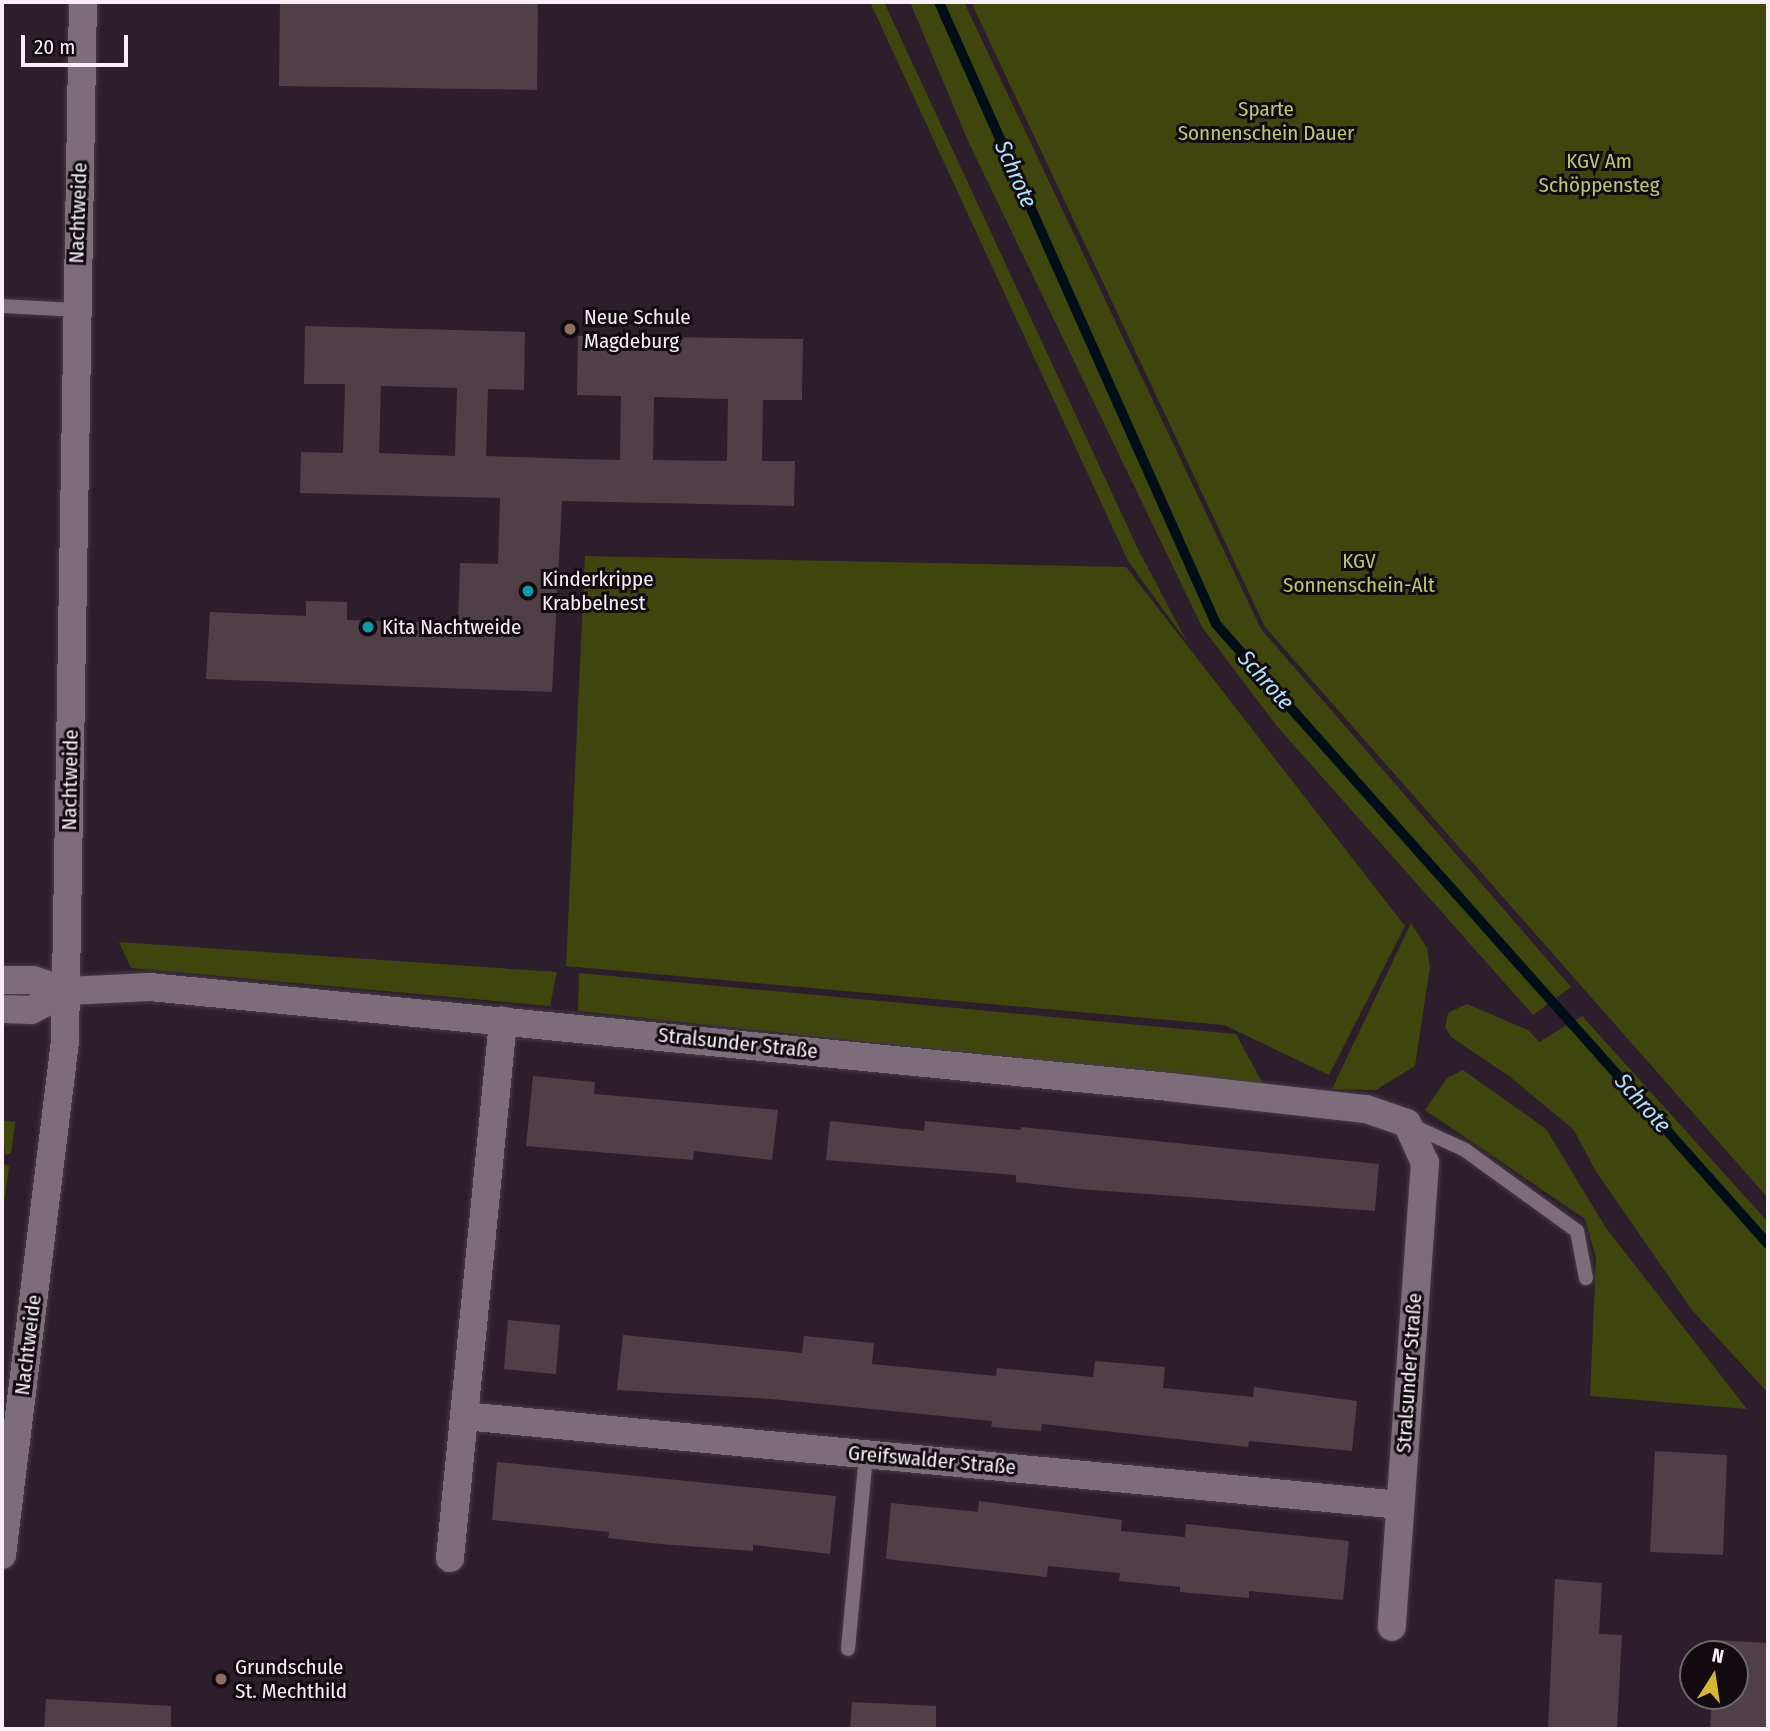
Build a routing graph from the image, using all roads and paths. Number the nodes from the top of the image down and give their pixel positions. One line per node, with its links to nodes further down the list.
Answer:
1 (83, 2): 3 (street, Nachtweide)
2 (2, 306): 3 (lane)
3 (76, 310): 5 (street, Nachtweide)
4 (2, 980): 5 (street)
5 (66, 991): 6 (street); 7 (street, Stralsunder Straße); 13 (street, Nachtweide)
6 (2, 1009)
7 (503, 1021): 8 (street, Stralsunder Straße); 10 (street)
8 (1407, 1123): 9 (lane, Stralsunder Straße); 12 (street, Stralsunder Straße)
9 (1586, 1278)
10 (464, 1416): 11 (street, Greifswalder Straße); 14 (street)
11 (866, 1454): 12 (street, Greifswalder Straße); 16 (lane)
12 (1399, 1505): 15 (street, Stralsunder Straße)
13 (2, 1555)
14 (450, 1558)
15 (1392, 1627)
16 (848, 1649)

